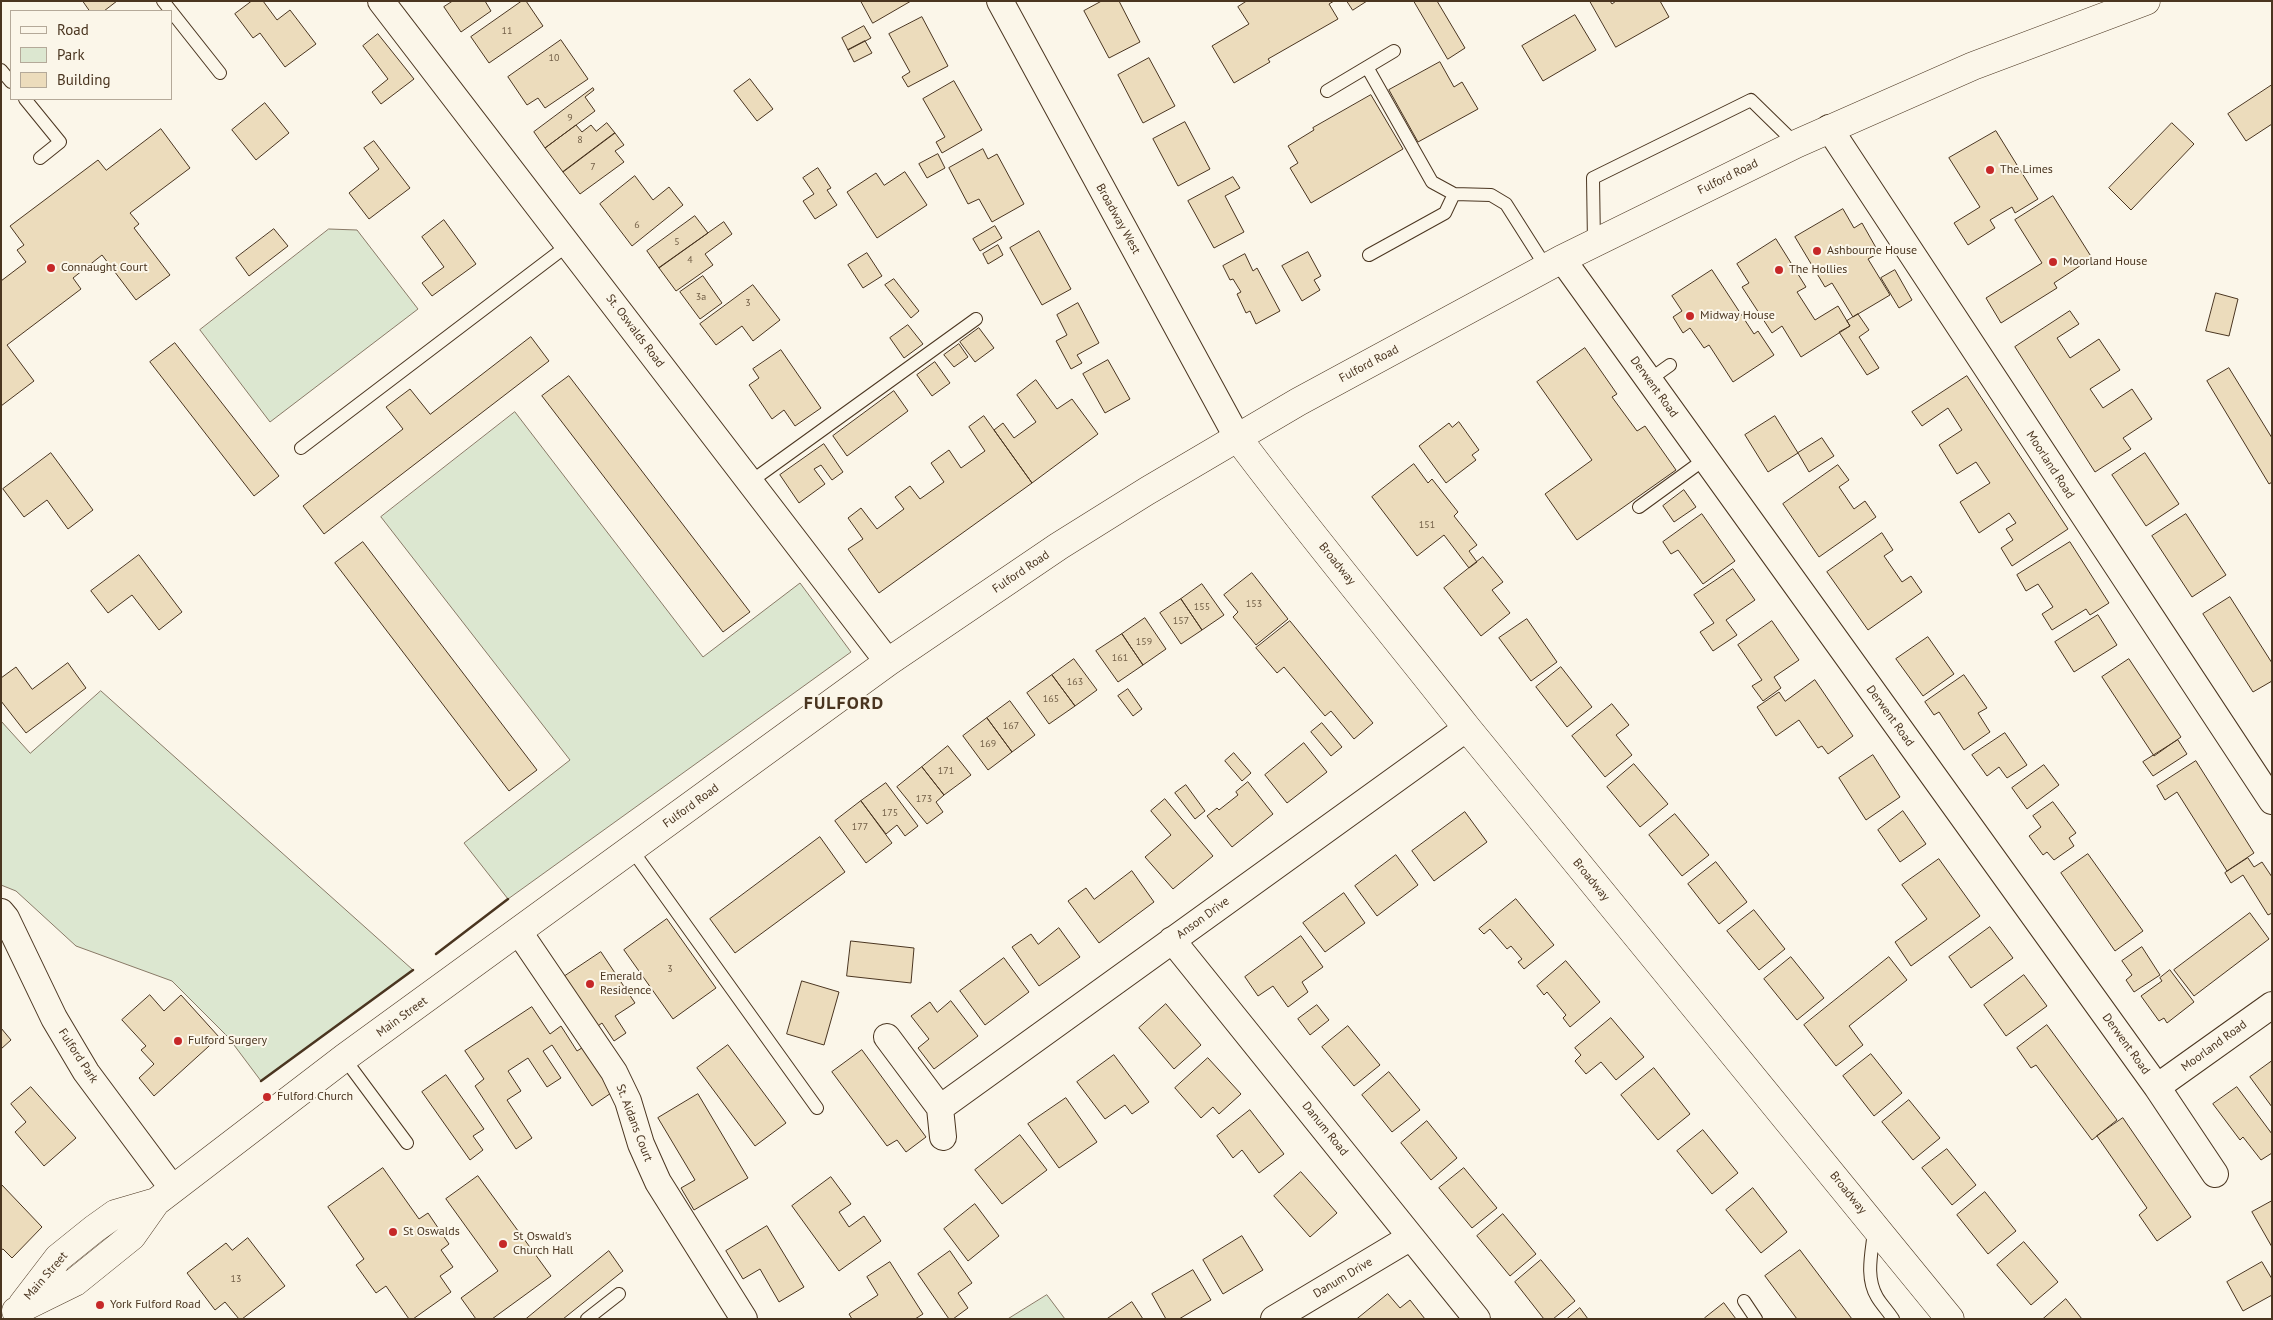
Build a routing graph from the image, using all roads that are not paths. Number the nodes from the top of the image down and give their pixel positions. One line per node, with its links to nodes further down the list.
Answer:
1 (381, 1): 17 (street, St. Oswalds Road)
2 (1000, 1): 23 (street, Broadway West)
3 (2146, 1): 12 (main road, Fulford Road)
4 (172, 11): 8 (lane)
5 (1394, 52): 6 (lane)
6 (1367, 67): 10 (lane); 15 (lane)
7 (1, 70): 9 (lane)
8 (220, 74)
9 (10, 81)
10 (1327, 91)
11 (26, 100): 14 (lane)
12 (1829, 128): 13 (main road, Fulford Road); 30 (street, Moorland Road)
13 (1796, 144): 16 (main road, Fulford Road); 16 (lane)
14 (40, 158)
15 (1454, 194): 18 (lane); 19 (lane)
16 (1594, 243): 19 (main road, Fulford Road)
17 (568, 245): 24 (lane); 26 (street, St. Oswalds Road)
18 (1369, 255)
19 (1554, 263): 22 (street, Derwent Road); 23 (main road, Fulford Road)
20 (976, 319): 26 (lane)
21 (1670, 365): 22 (lane)
22 (1649, 380): 25 (street, Derwent Road)
23 (1237, 437): 28 (main road, Fulford Road); 29 (main road, Broadway)
24 (301, 448)
25 (1706, 459): 27 (lane); 38 (street, Derwent Road)
26 (750, 482): 28 (street, St. Oswalds Road)
27 (1639, 507)
28 (888, 662): 31 (main road, Fulford Road)
29 (1467, 728): 34 (street, Anson Drive); 45 (main road, Broadway)
30 (2272, 801)
31 (642, 843): 33 (main road, Main Street); 39 (lane)
32 (1, 912): 44 (street, Fulford Park)
33 (519, 932): 37 (main road, Main Street); 52 (street, St. Aidans Court)
34 (1172, 940): 40 (street, Anson Drive); 46 (street, Danum Road)
35 (2272, 1005): 38 (street, Moorland Road)
36 (887, 1037): 40 (street)
37 (344, 1058): 42 (lane); 44 (main road, Main Street)
38 (2157, 1087): 43 (street, Derwent Road)
39 (817, 1108)
40 (940, 1108): 41 (street)
41 (943, 1137)
42 (407, 1143)
43 (2215, 1174)
44 (165, 1195): 49 (main road, Main Street)
45 (1875, 1226): 50 (lane); 56 (main road, Broadway)
46 (1411, 1237): 53 (street, Danum Drive); 54 (street, Danum Road)
47 (618, 1294): 51 (lane)
48 (1744, 1301): 55 (lane)
49 (16, 1316)
50 (1887, 1317)
51 (587, 1319)
52 (744, 1319)
53 (1274, 1319)
54 (1477, 1319)
55 (1756, 1319)
56 (1950, 1319)

